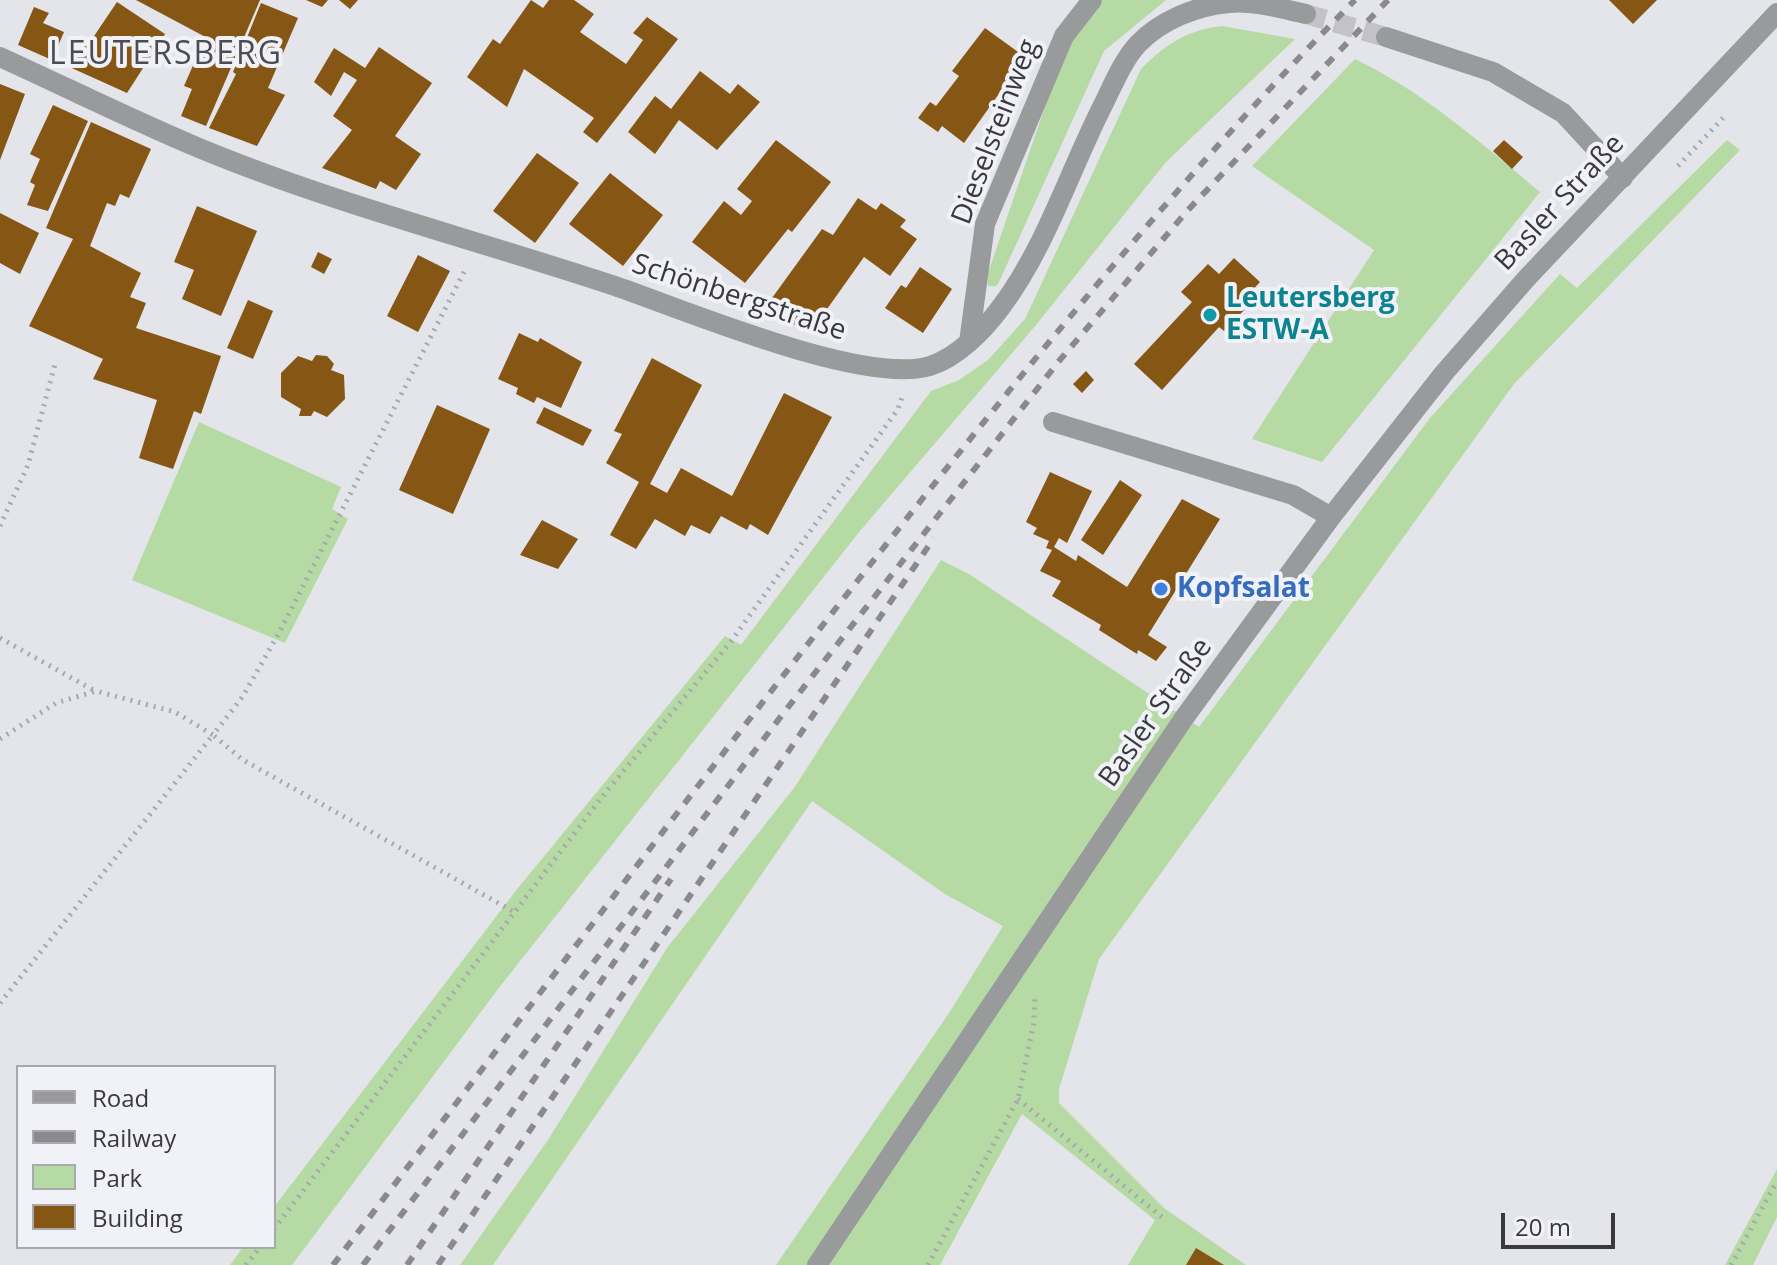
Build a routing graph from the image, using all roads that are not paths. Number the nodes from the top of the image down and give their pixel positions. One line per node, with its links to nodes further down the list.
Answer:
1 (1092, 0): 7 (street, Dieselsteinweg)
2 (1777, 13): 6 (street, Basler Straße)
3 (1306, 14): 7 (street, Schönbergstraße)
4 (1386, 37): 6 (street)
5 (0, 57): 7 (street, Schönbergstraße)
6 (1623, 178): 9 (street, Basler Straße)
7 (969, 342)
8 (1053, 422): 9 (street)
9 (1331, 517): 10 (street, Basler Straße)
10 (817, 1265)

